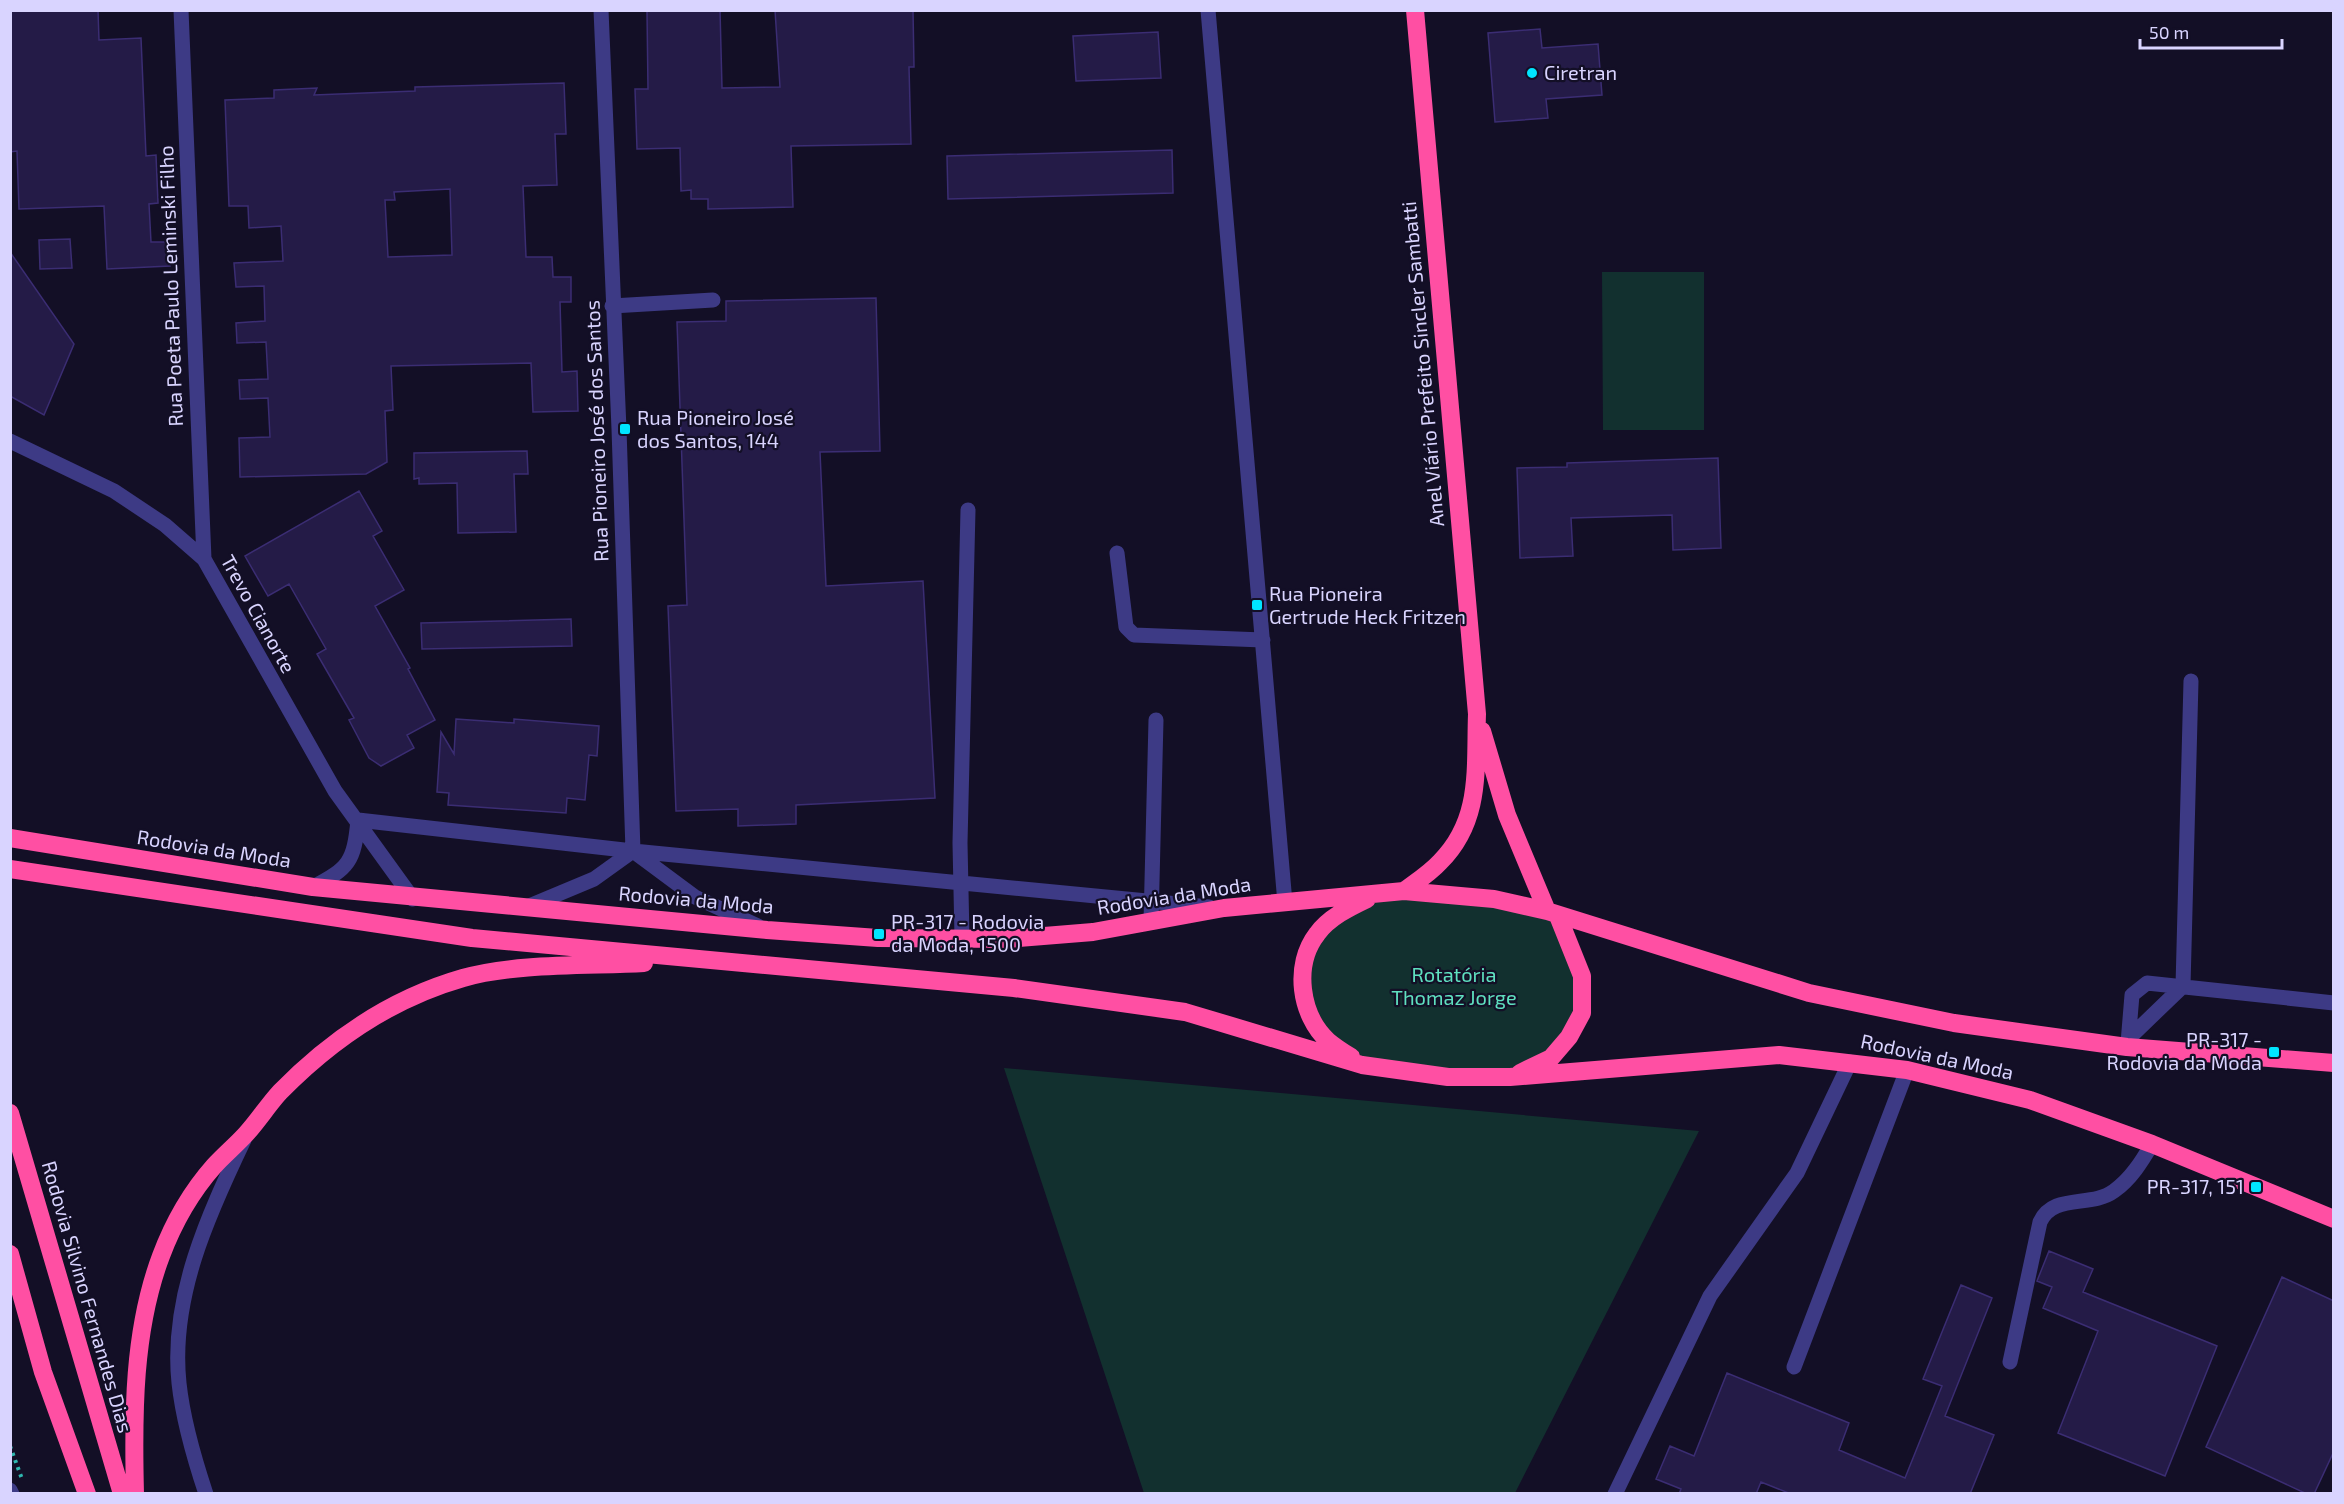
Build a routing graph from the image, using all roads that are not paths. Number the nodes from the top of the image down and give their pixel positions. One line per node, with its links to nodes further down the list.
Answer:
1 (181, 10): 10 (street, Rua Poeta Paulo Leminski Filho)
2 (601, 10): 6 (street, Rua Pioneiro José dos Santos)
3 (1209, 10): 11 (street)
4 (1415, 10): 13 (highway, Anel Viário Prefeito Sincler Sambatti)
5 (713, 300): 6 (street)
6 (612, 306): 17 (street, Rua Pioneiro José dos Santos)
7 (10, 441): 10 (street, Trevo Cianorte)
8 (968, 510): 19 (street)
9 (1117, 554): 11 (street)
10 (204, 559): 15 (street, Trevo Cianorte)
11 (1263, 640): 25 (street)
12 (2192, 681): 33 (street)
13 (1477, 714): 21 (highway, Anel Viário Prefeito Sincler Sambatti); 28 (highway, Anel Viário Prefeito Sincler Sambatti)
14 (1156, 720): 24 (street)
15 (358, 820): 17 (street); 20 (street); 23 (street, Trevo Cianorte)
16 (10, 838): 20 (highway, Rodovia da Moda)
17 (633, 850): 19 (street); 26 (street); 30 (street)
18 (10, 869): 32 (highway)
19 (960, 883): 24 (street); 31 (street)
20 (312, 887): 23 (highway, Rodovia da Moda)
21 (1404, 891): 22 (highway); 28 (highway)
22 (1379, 894): 25 (highway, Rodovia da Moda); 38 (highway)
23 (413, 899): 26 (highway, Rodovia da Moda)
24 (1150, 901): 27 (street); 29 (street)
25 (1286, 903): 27 (highway, Rodovia da Moda)
26 (527, 907): 30 (highway, Rodovia da Moda)
27 (1224, 908): 29 (highway, Rodovia da Moda)
28 (1552, 913): 35 (highway, Rodovia da Moda); 40 (highway, Anel Viário Prefeito Sincler Sambatti)
29 (1150, 922): 31 (highway, Rodovia da Moda)
30 (767, 930): 31 (highway, Rodovia da Moda)
31 (962, 938)
32 (715, 960): 38 (highway); 42 (highway)
33 (2183, 986): 34 (street); 35 (street); 35 (street)
34 (2334, 1003)
35 (2128, 1043): 37 (highway, Rodovia da Moda)
36 (1850, 1062): 39 (highway, Rodovia da Moda); 40 (highway, Rodovia da Moda); 54 (street)
37 (2334, 1063)
38 (1362, 1065): 40 (highway)
39 (1907, 1070): 43 (highway, Rodovia da Moda); 48 (street)
40 (1510, 1077)
41 (10, 1113): 51 (highway, Rodovia Silvino Fernandes Dias)
42 (247, 1134): 52 (highway); 53 (street)
43 (2152, 1144): 44 (highway, Rodovia da Moda); 47 (street)
44 (2334, 1219)
45 (10, 1254): 49 (highway)
46 (10, 1295): 49 (highway)
47 (2010, 1362)
48 (1794, 1367)
49 (43, 1372): 50 (highway)
50 (87, 1494)
51 (122, 1494)
52 (135, 1494)
53 (206, 1494)
54 (1615, 1494)

